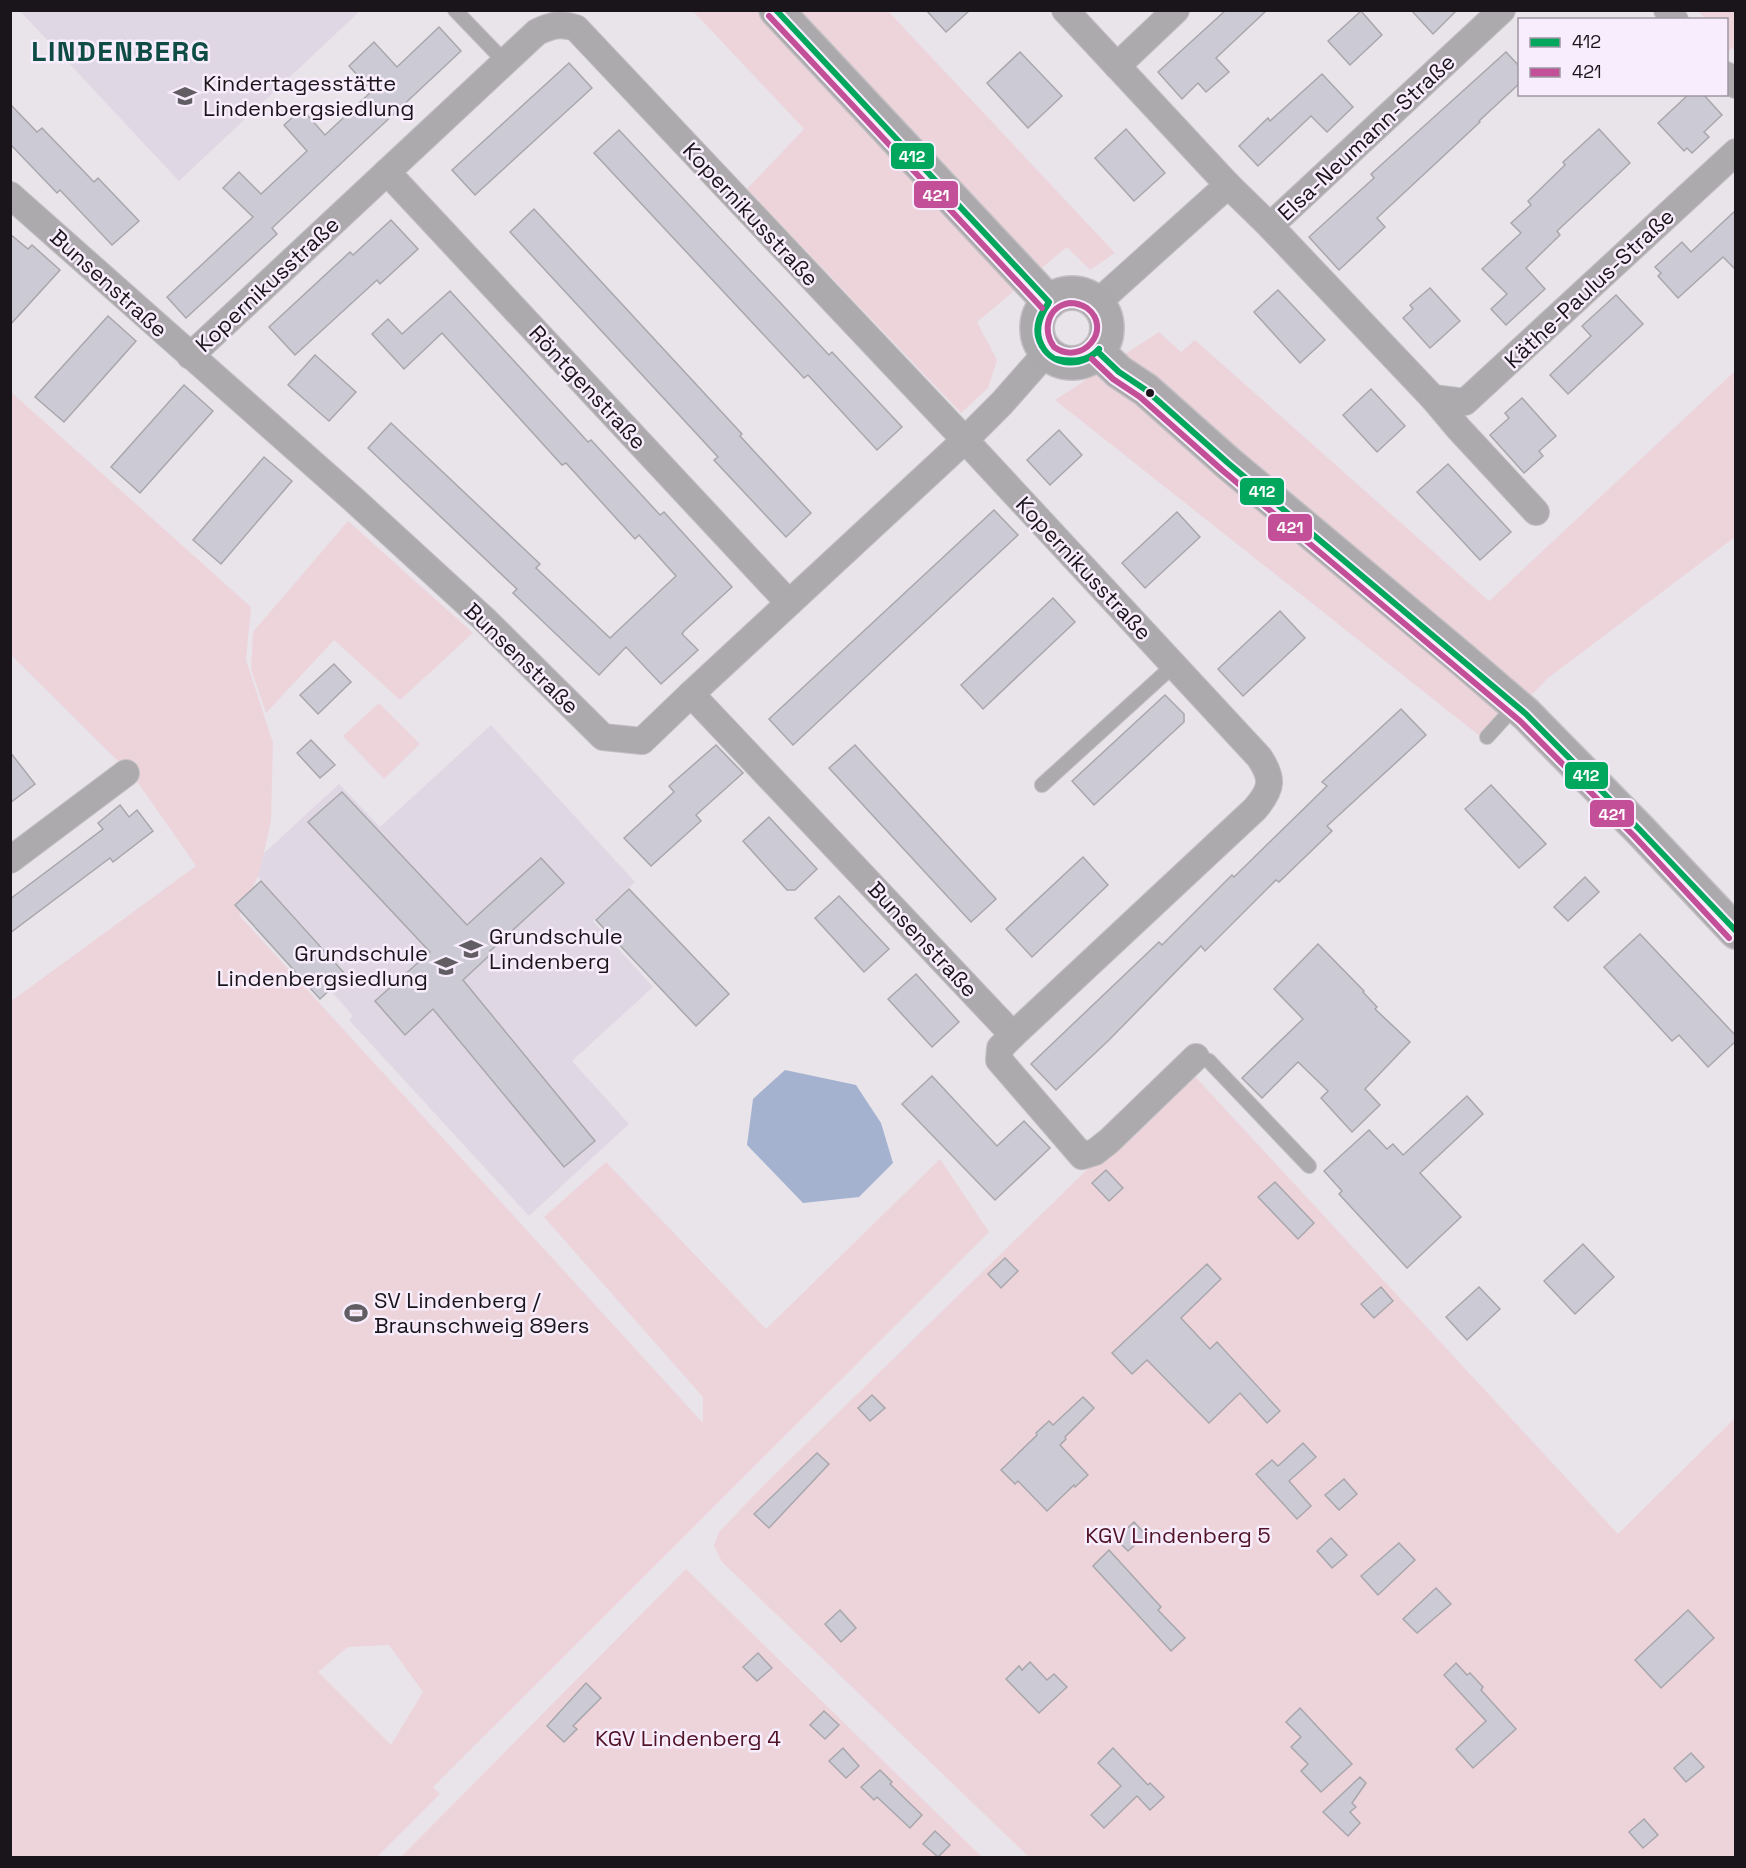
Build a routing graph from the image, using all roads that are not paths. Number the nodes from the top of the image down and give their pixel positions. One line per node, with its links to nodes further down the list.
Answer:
1 (455, 10): 6 (lane)
2 (776, 10): 13 (main road)
3 (1065, 10): 7 (street, Elsa-Neumann-Straße)
4 (1176, 10): 7 (street)
5 (1502, 10): 12 (street, Elsa-Neumann-Straße)
6 (504, 61): 9 (street, Kopernikusstraße); 19 (street, Kopernikusstraße)
7 (1116, 66): 10 (street, Elsa-Neumann-Straße)
8 (1736, 152): 18 (street, Käthe-Paulus-Straße)
9 (387, 172): 17 (street, Kopernikusstraße); 21 (street, Röntgenstraße)
10 (1228, 185): 12 (street, Elsa-Neumann-Straße); 14 (street)
11 (10, 195): 17 (street, Bunsenstraße)
12 (1270, 226): 18 (street)
13 (1049, 302): 14 (main road); 15 (main road)
14 (1097, 303): 16 (main road)
15 (1047, 352): 16 (main road); 19 (street)
16 (1098, 352): 24 (main road)
17 (190, 356): 23 (street, Bunsenstraße)
18 (1433, 398): 20 (street)
19 (965, 440): 21 (street); 22 (street, Kopernikusstraße)
20 (1536, 512)
21 (789, 603): 23 (street)
22 (1174, 665): 27 (lane); 30 (street, Kopernikusstraße)
23 (691, 694): 30 (street, Bunsenstraße)
24 (1516, 705): 25 (lane); 29 (main road)
25 (1487, 737)
26 (126, 773): 28 (street)
27 (1042, 785)
28 (10, 860)
29 (1736, 932)
30 (1013, 1035): 31 (street)
31 (1196, 1057): 32 (lane)
32 (1309, 1166)

